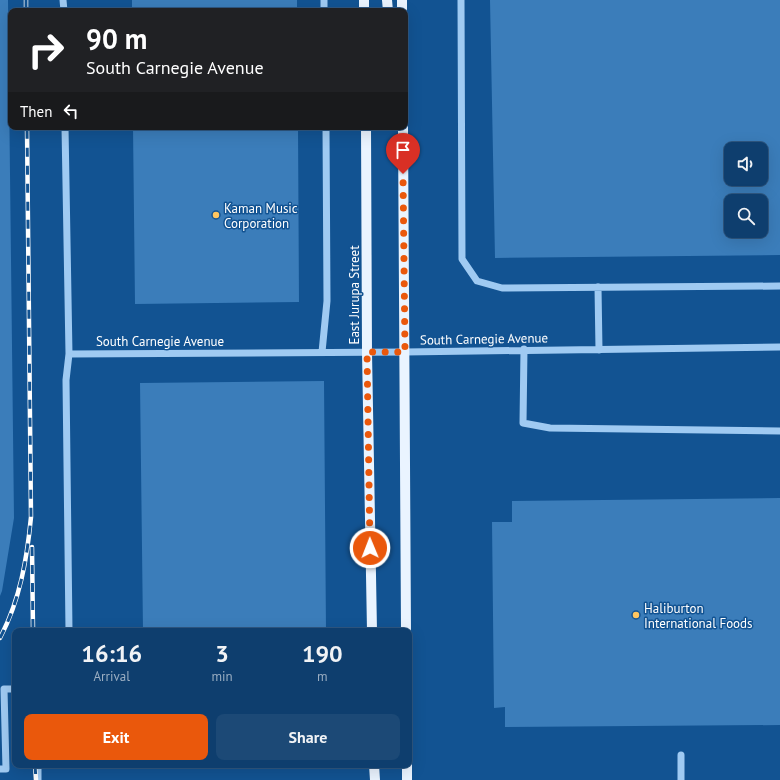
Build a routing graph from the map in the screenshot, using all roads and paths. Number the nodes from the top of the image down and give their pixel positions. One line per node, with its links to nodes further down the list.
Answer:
1 (461, 0): 7 (street)
2 (65, 130): 14 (street)
3 (326, 130): 11 (street)
4 (366, 130): 12 (main road, East Jurupa Street)
5 (403, 130): 13 (main road)
6 (780, 286): 7 (street)
7 (598, 287): 10 (street)
8 (780, 347): 10 (street, South Carnegie Avenue)
9 (524, 349): 10 (street, South Carnegie Avenue); 13 (street, South Carnegie Avenue); 15 (street)
10 (599, 350)
11 (322, 352): 12 (street, South Carnegie Avenue); 14 (street, South Carnegie Avenue)
12 (367, 352): 13 (street, South Carnegie Avenue); 17 (main road, East Jurupa Street)
13 (405, 352): 18 (main road)
14 (69, 354): 16 (street)
15 (780, 431)
16 (69, 628)
17 (372, 628)
18 (406, 628)
19 (12, 689): 24 (street)
20 (680, 755): 28 (street)
21 (38, 768): 25 (street)
22 (374, 768): 26 (main road)
23 (407, 768): 27 (main road)
24 (0, 769)
25 (38, 780)
26 (374, 780)
27 (407, 780)
28 (681, 780)

